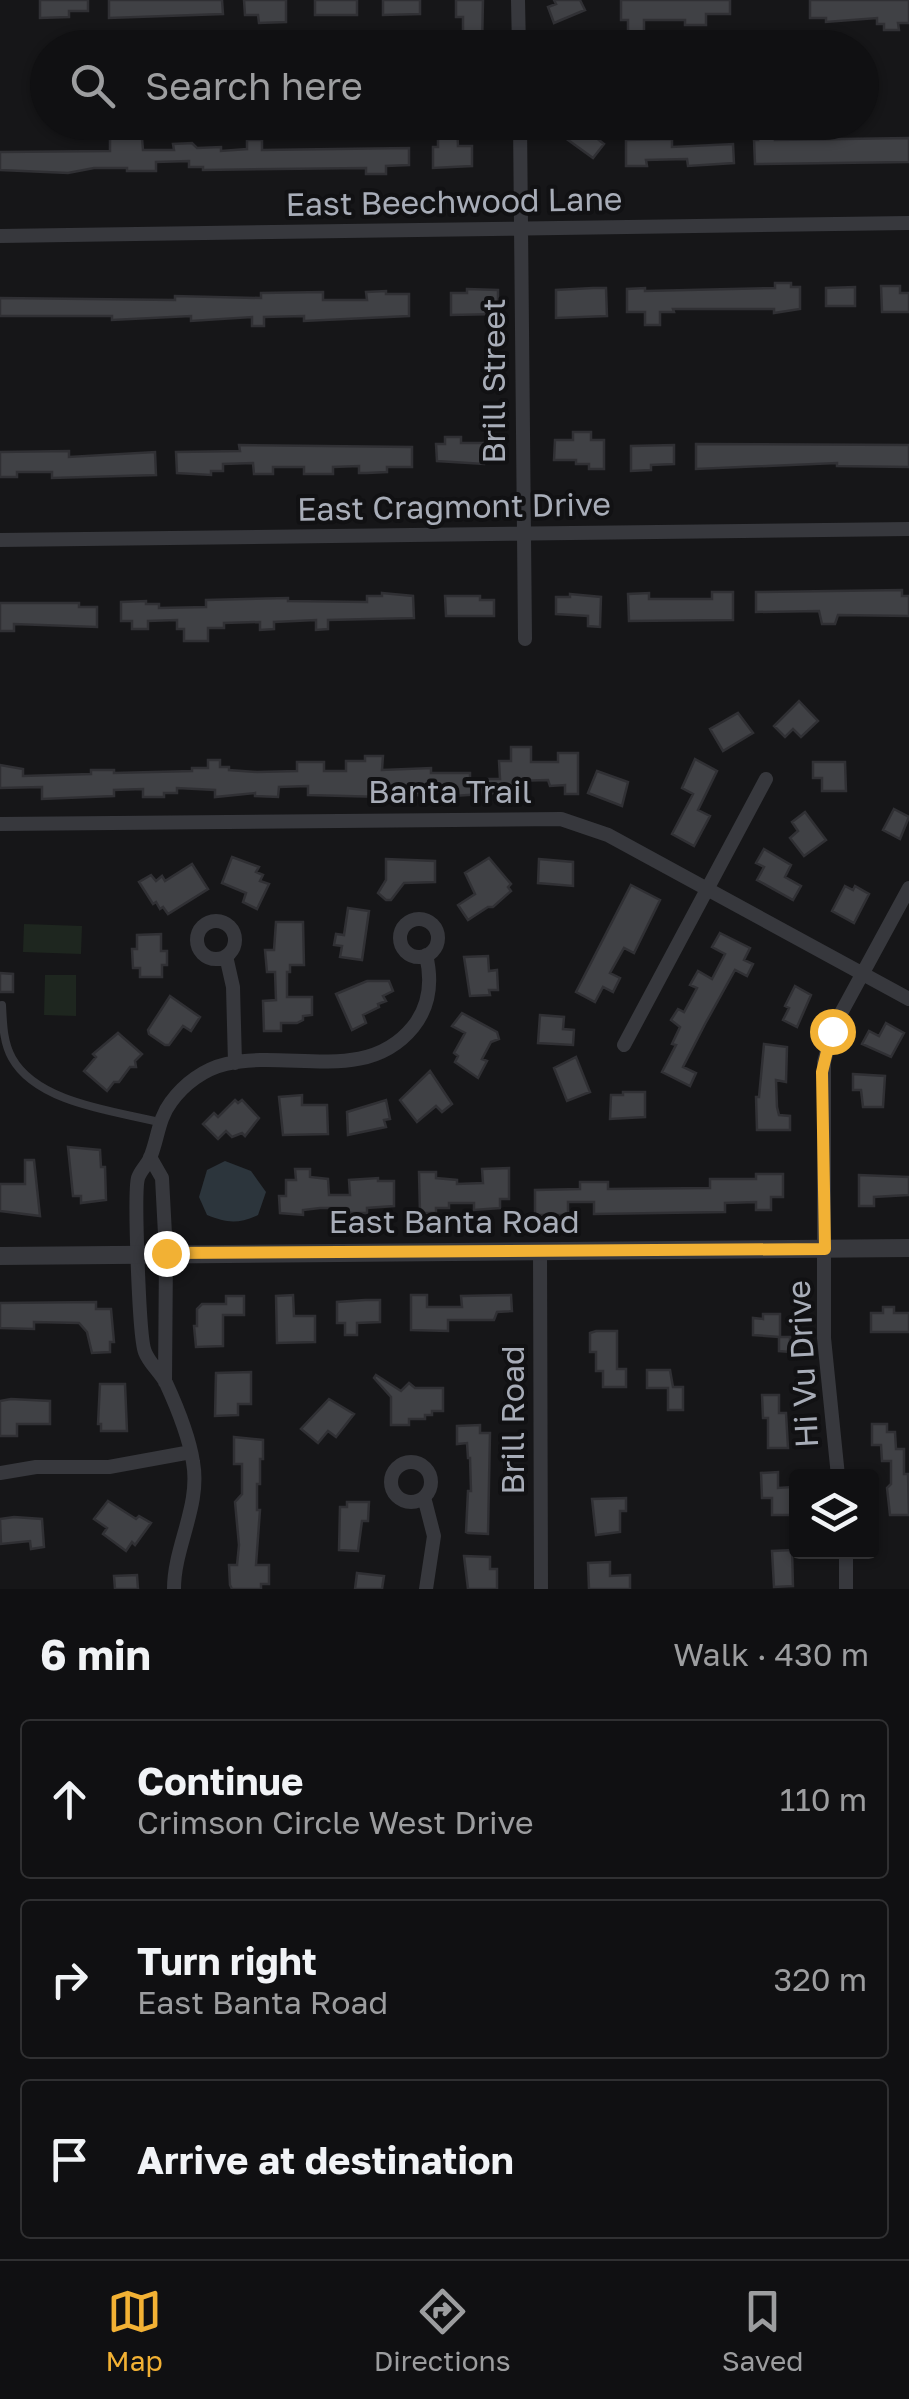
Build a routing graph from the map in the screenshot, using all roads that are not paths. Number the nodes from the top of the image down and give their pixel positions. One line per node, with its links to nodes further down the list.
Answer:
1 (518, 0): 2 (street)
2 (519, 30)
3 (520, 140): 5 (street, Brill Street)
4 (909, 224): 5 (street, East Beechwood Lane)
5 (520, 228): 6 (street, East Beechwood Lane); 8 (street, Brill Street)
6 (0, 236)
7 (909, 529): 8 (street, East Cragmont Drive)
8 (523, 534): 9 (street, East Cragmont Drive); 10 (street, Brill Street)
9 (0, 540)
10 (525, 639)
11 (766, 779): 13 (street)
12 (0, 824): 13 (street, Banta Trail)
13 (707, 888): 17 (street, Banta Trail); 20 (street)
14 (909, 888): 17 (street, Hi Vu Drive)
15 (426, 955): 21 (street)
16 (226, 956): 21 (street)
17 (863, 974): 18 (street, Banta Trail); 25 (street, Hi Vu Drive)
18 (909, 999)
19 (2, 1005): 22 (lane)
20 (624, 1044)
21 (235, 1063): 22 (street)
22 (160, 1122): 23 (street)
23 (150, 1158): 27 (street); 28 (street)
24 (909, 1248): 25 (street, East Banta Road)
25 (825, 1249): 26 (street, East Banta Road); 32 (street, Hi Vu Drive)
26 (540, 1252): 28 (street, East Banta Road); 38 (street, Brill Road)
27 (138, 1253): 28 (street, East Banta Road); 29 (street, East Banta Road); 30 (street)
28 (166, 1253): 30 (street)
29 (0, 1256)
30 (165, 1383): 31 (street)
31 (191, 1452): 33 (street); 36 (street)
32 (837, 1469)
33 (0, 1474)
34 (424, 1497): 37 (street)
35 (846, 1559): 39 (street)
36 (174, 1589)
37 (426, 1589)
38 (540, 1589)
39 (846, 1589)

